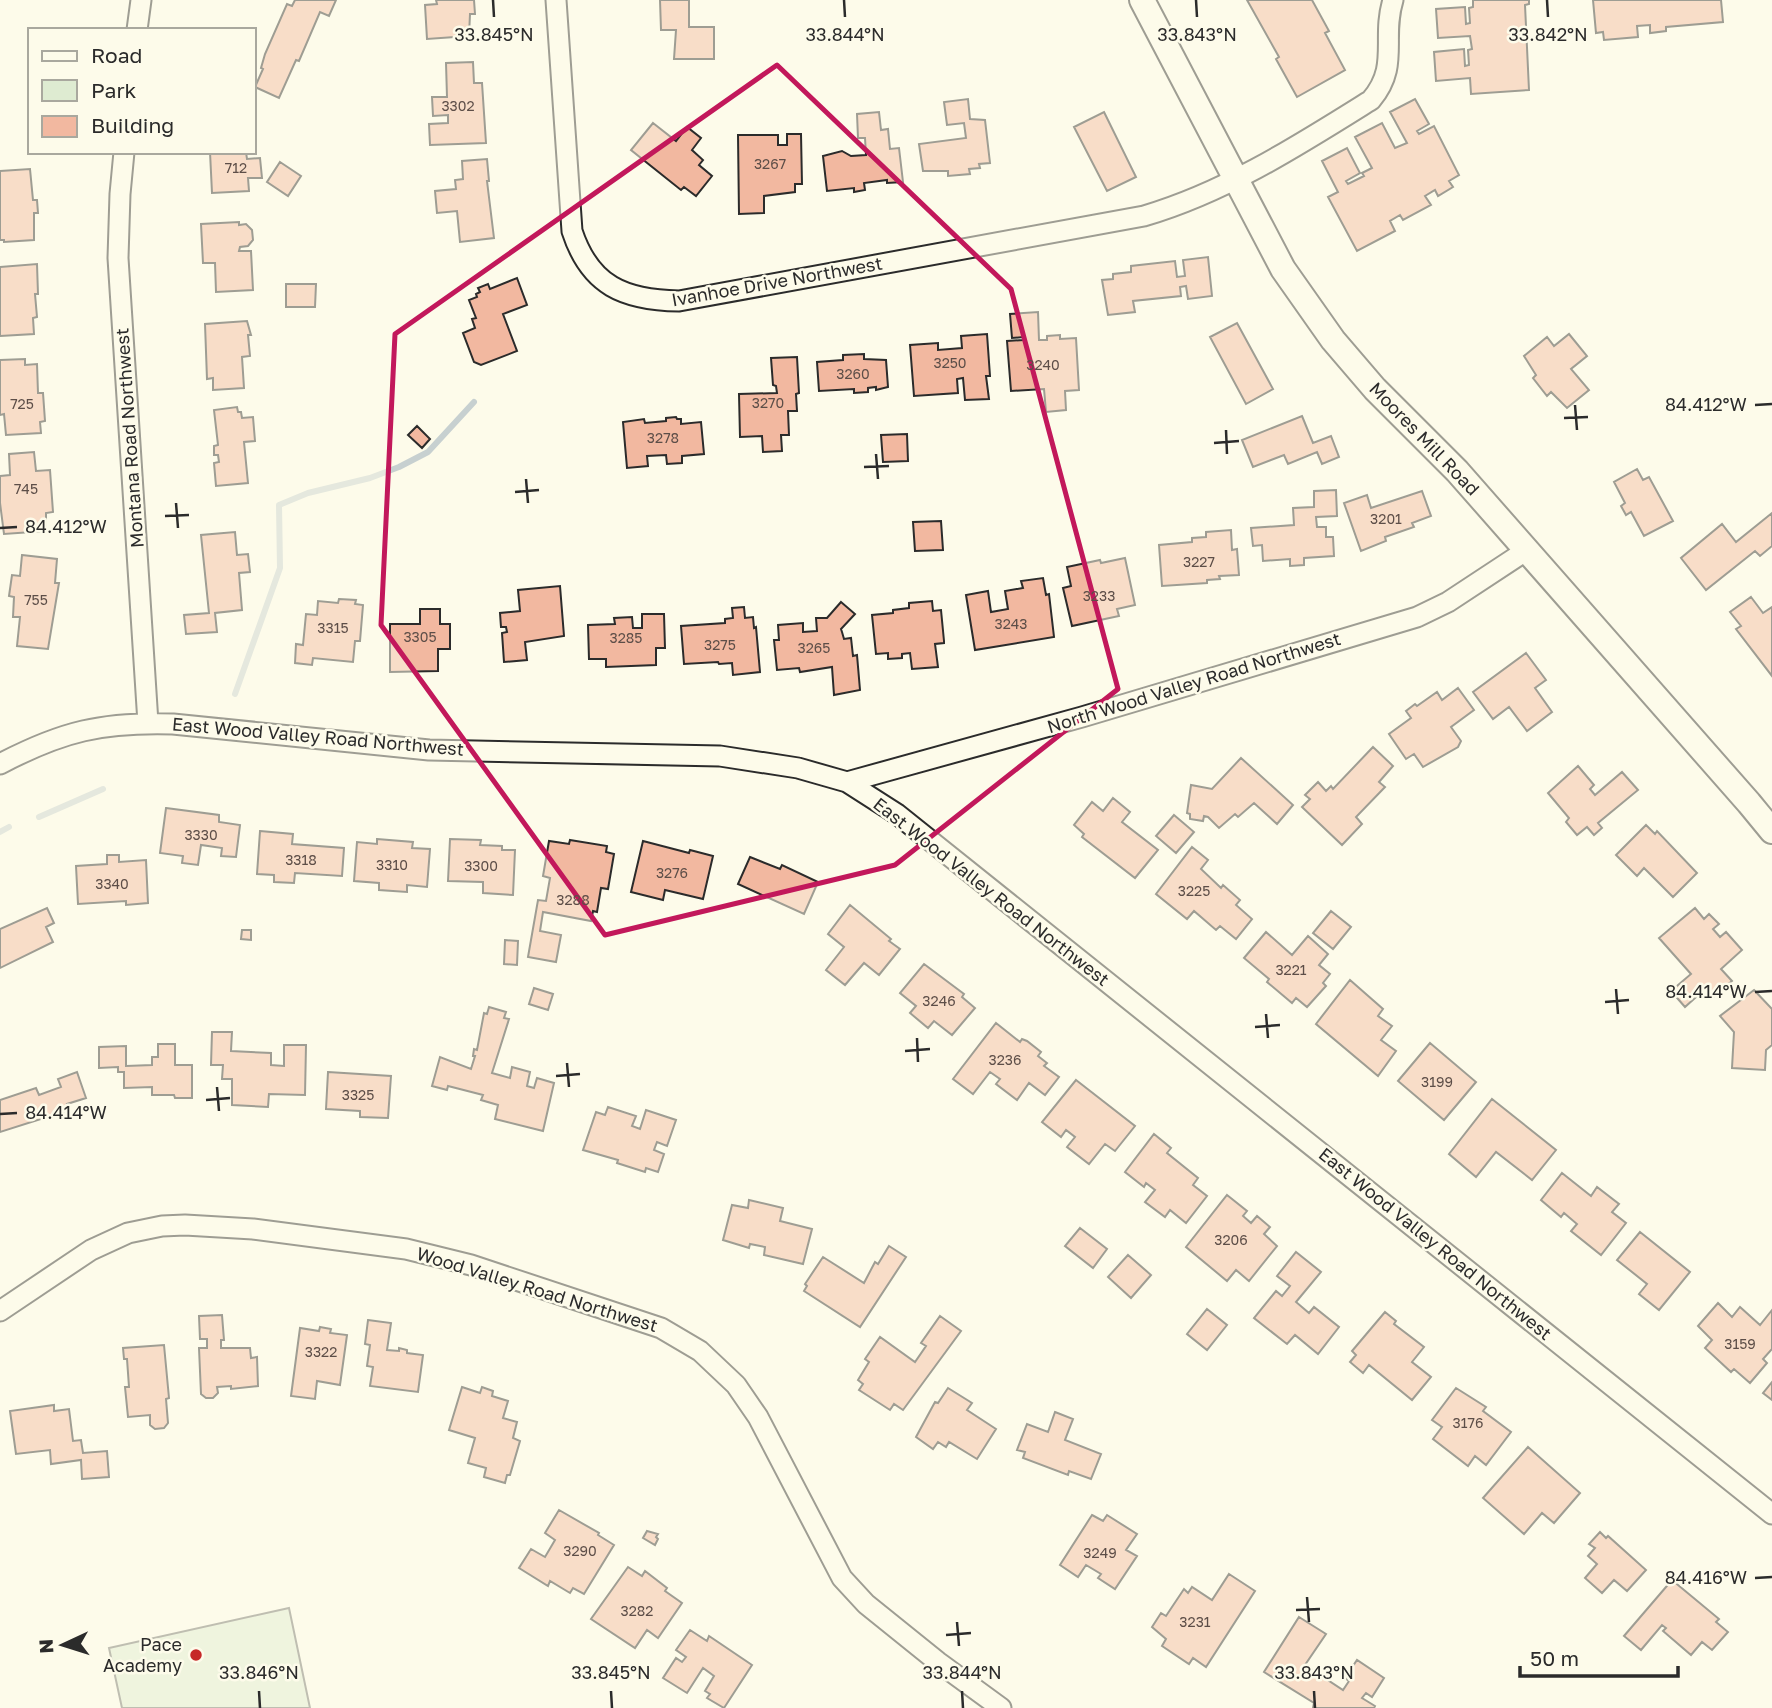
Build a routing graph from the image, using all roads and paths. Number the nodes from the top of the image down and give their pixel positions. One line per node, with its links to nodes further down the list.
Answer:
1 (141, 0): 5 (street)
2 (556, 0): 7 (street, Ivanhoe Drive Northwest)
3 (1142, 0): 7 (street, Moores Mill Road)
4 (1393, 0): 7 (street, Ivanhoe Drive Northwest)
5 (136, 28)
6 (124, 154): 9 (street, Montana Road Northwest)
7 (1235, 180): 8 (street, Moores Mill Road)
8 (1527, 550): 11 (street, North Wood Valley Road Northwest); 12 (street, Moores Mill Road)
9 (148, 723): 10 (street, East Wood Valley Road Northwest); 11 (street, East Wood Valley Road Northwest)
10 (0, 764)
11 (847, 782): 14 (street, East Wood Valley Road Northwest)
12 (1772, 831)
13 (0, 1311): 15 (street, Wood Valley Road Northwest)
14 (1772, 1514)
15 (1001, 1708)

